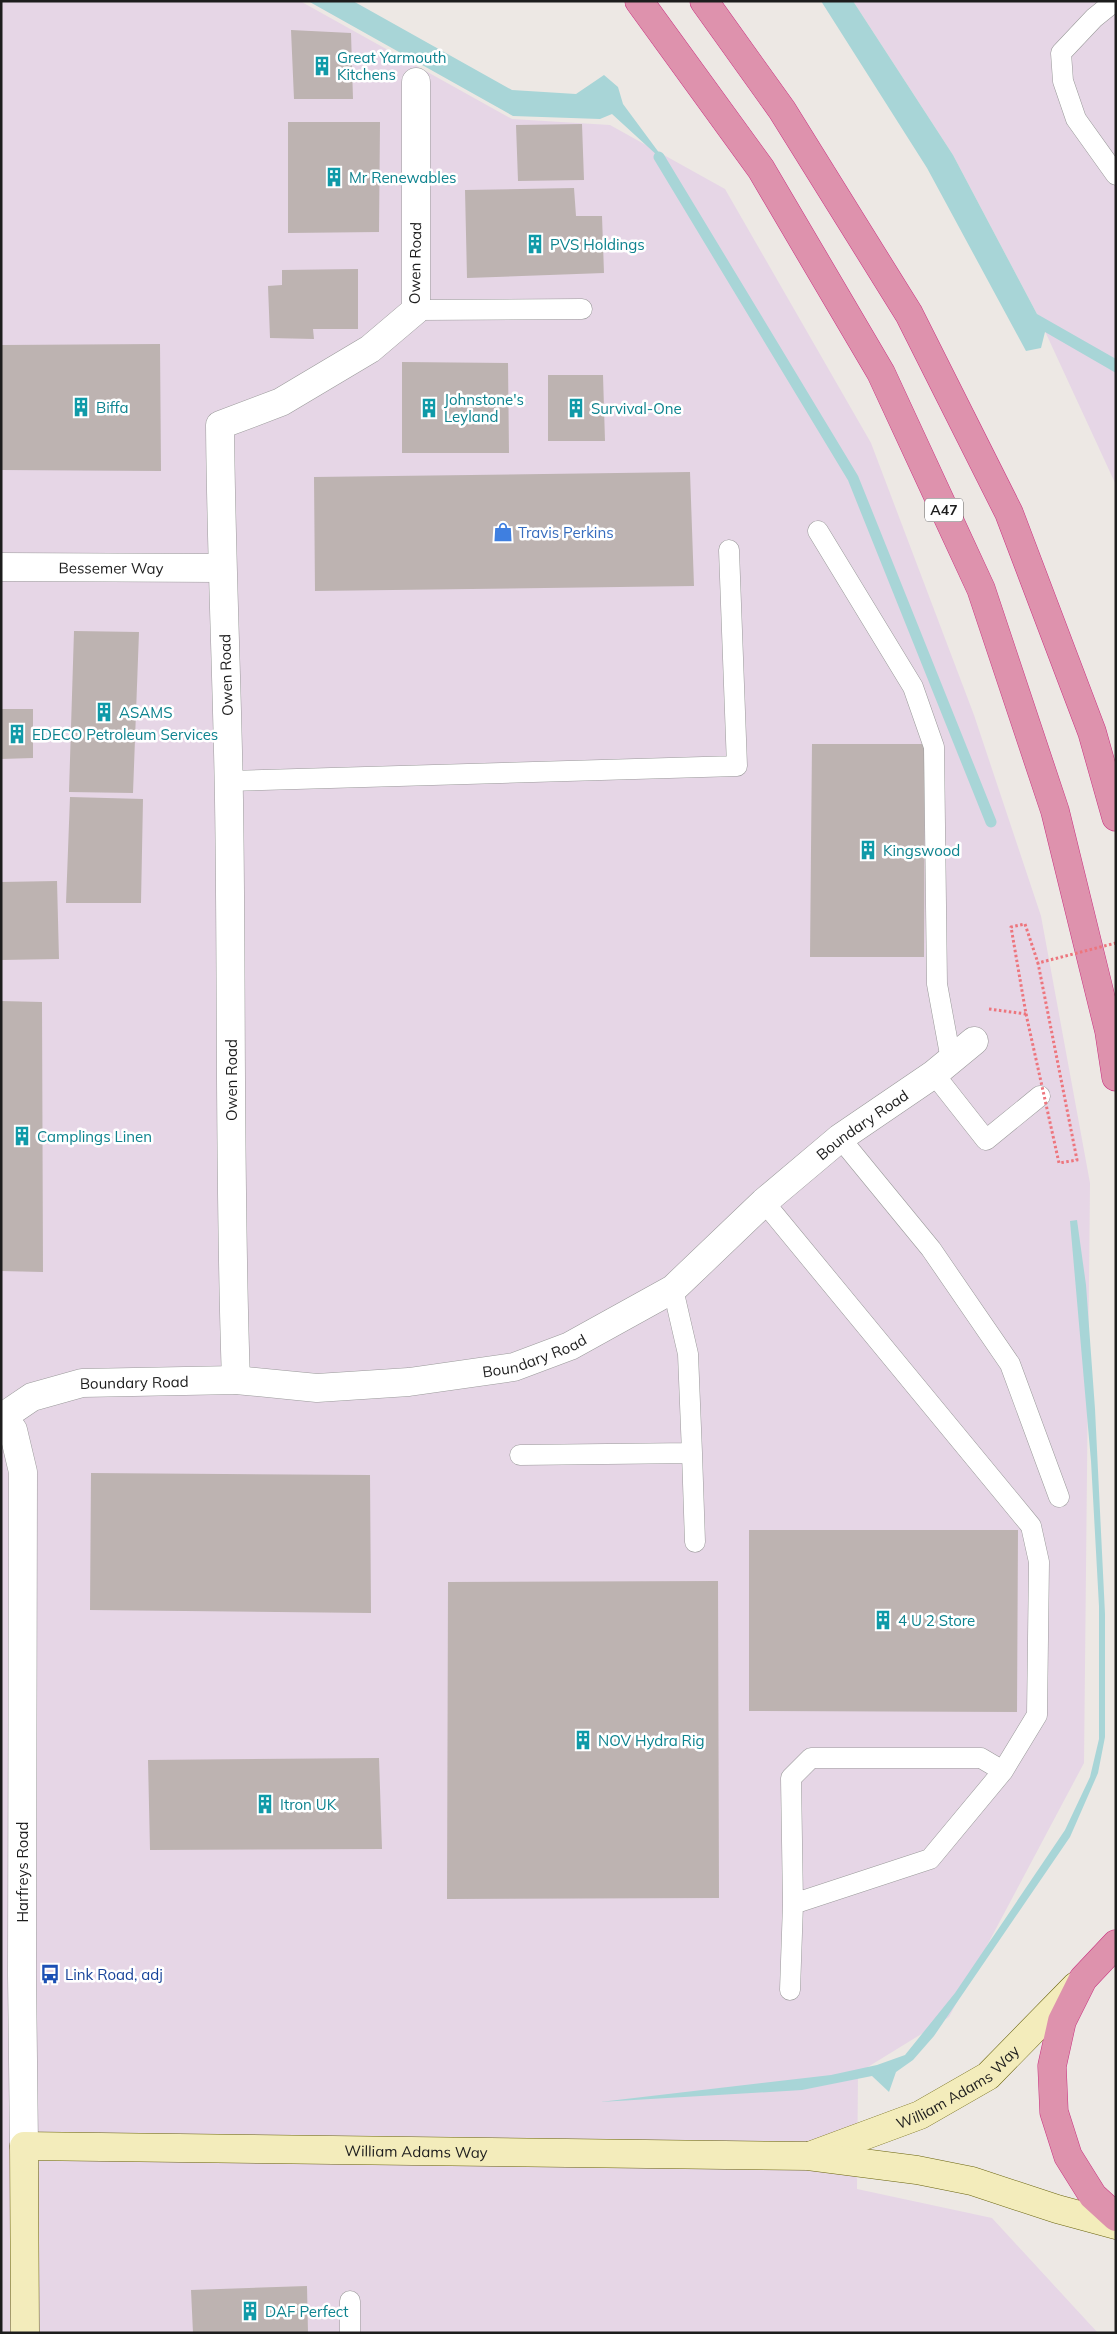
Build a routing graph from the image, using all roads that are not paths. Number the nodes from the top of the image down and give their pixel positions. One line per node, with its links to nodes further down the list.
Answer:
1 (639, 1): 16 (highway, A47)
2 (704, 1): 13 (highway)
3 (1115, 1): 5 (lane)
4 (416, 82): 7 (street, Owen Road)
5 (1116, 175)
6 (582, 309): 7 (lane)
7 (416, 310): 11 (street, Owen Road)
8 (818, 531): 15 (lane)
9 (729, 550): 12 (lane)
10 (1, 567): 11 (street, Bessemer Way)
11 (222, 568): 12 (street, Owen Road)
12 (228, 781): 21 (street, Owen Road)
13 (1116, 818)
14 (974, 1041): 15 (street, Boundary Road)
15 (942, 1067): 17 (lane); 18 (street, Boundary Road)
16 (1116, 1077)
17 (1040, 1096)
18 (840, 1138): 19 (street, Boundary Road); 25 (lane)
19 (764, 1202): 20 (street, Boundary Road); 27 (lane)
20 (673, 1289): 21 (street, Boundary Road); 23 (lane)
21 (236, 1380): 22 (street, Boundary Road)
22 (2, 1415): 32 (street, Harfreys Road)
23 (692, 1453): 24 (lane); 26 (lane)
24 (520, 1455)
25 (1059, 1497)
26 (695, 1542)
27 (1003, 1771): 28 (lane); 28 (lane)
28 (793, 1904): 31 (lane)
29 (1114, 1942): 30 (highway)
30 (1083, 1979): 33 (street, William Adams Way); 34 (highway)
31 (790, 1990)
32 (24, 2146): 33 (street, William Adams Way); 37 (street, Harfreys Road)
33 (808, 2156): 35 (street, William Adams Way)
34 (1116, 2217)
35 (1116, 2225)
36 (350, 2301): 38 (lane)
37 (25, 2333)
38 (350, 2333)

